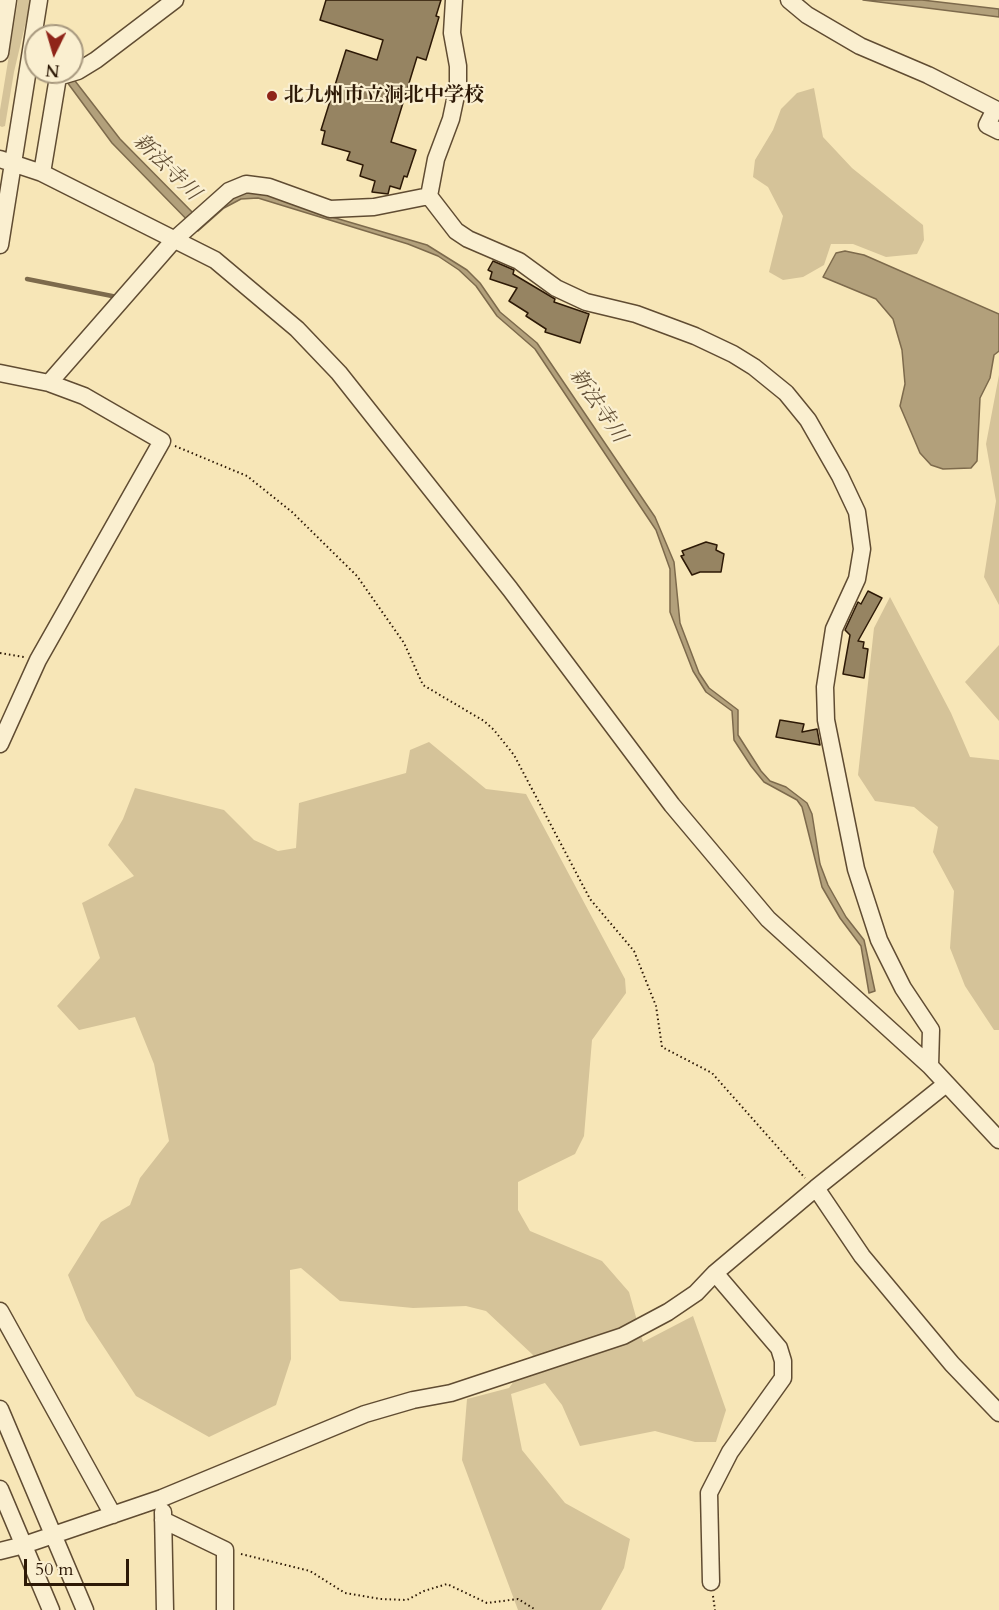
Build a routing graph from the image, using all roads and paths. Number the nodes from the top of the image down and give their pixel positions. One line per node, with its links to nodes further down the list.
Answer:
1 (8, 0): 6 (street)
2 (39, 0): 8 (street)
3 (176, 0): 9 (street)
4 (454, 0): 10 (street)
5 (789, 0): 7 (street)
6 (0, 53)
7 (999, 131)
8 (7, 162): 9 (street); 12 (street)
9 (42, 173): 11 (street)
10 (429, 196): 11 (street); 19 (street)
11 (174, 240): 14 (street); 19 (street)
12 (0, 245)
13 (0, 373): 14 (street)
14 (49, 383): 15 (street)
15 (162, 441): 17 (street); 22 (path)
16 (0, 653): 17 (path)
17 (38, 660): 18 (street)
18 (0, 744)
19 (930, 1066): 20 (street)
20 (946, 1084): 21 (street); 22 (street)
21 (999, 1140)
22 (816, 1188): 23 (street); 26 (street)
23 (715, 1273): 28 (street); 35 (street)
24 (0, 1311): 29 (street)
25 (0, 1409): 31 (street)
26 (999, 1413)
27 (0, 1489): 32 (street)
28 (162, 1498): 29 (street); 30 (street)
29 (113, 1515): 31 (street)
30 (163, 1520): 33 (street); 38 (street)
31 (54, 1535): 32 (street); 37 (street)
32 (24, 1545): 34 (street); 36 (street)
33 (225, 1550): 39 (street); 40 (path)
34 (0, 1551)
35 (711, 1582)
36 (51, 1610)
37 (85, 1610)
38 (165, 1610)
39 (225, 1610)
40 (536, 1610)

